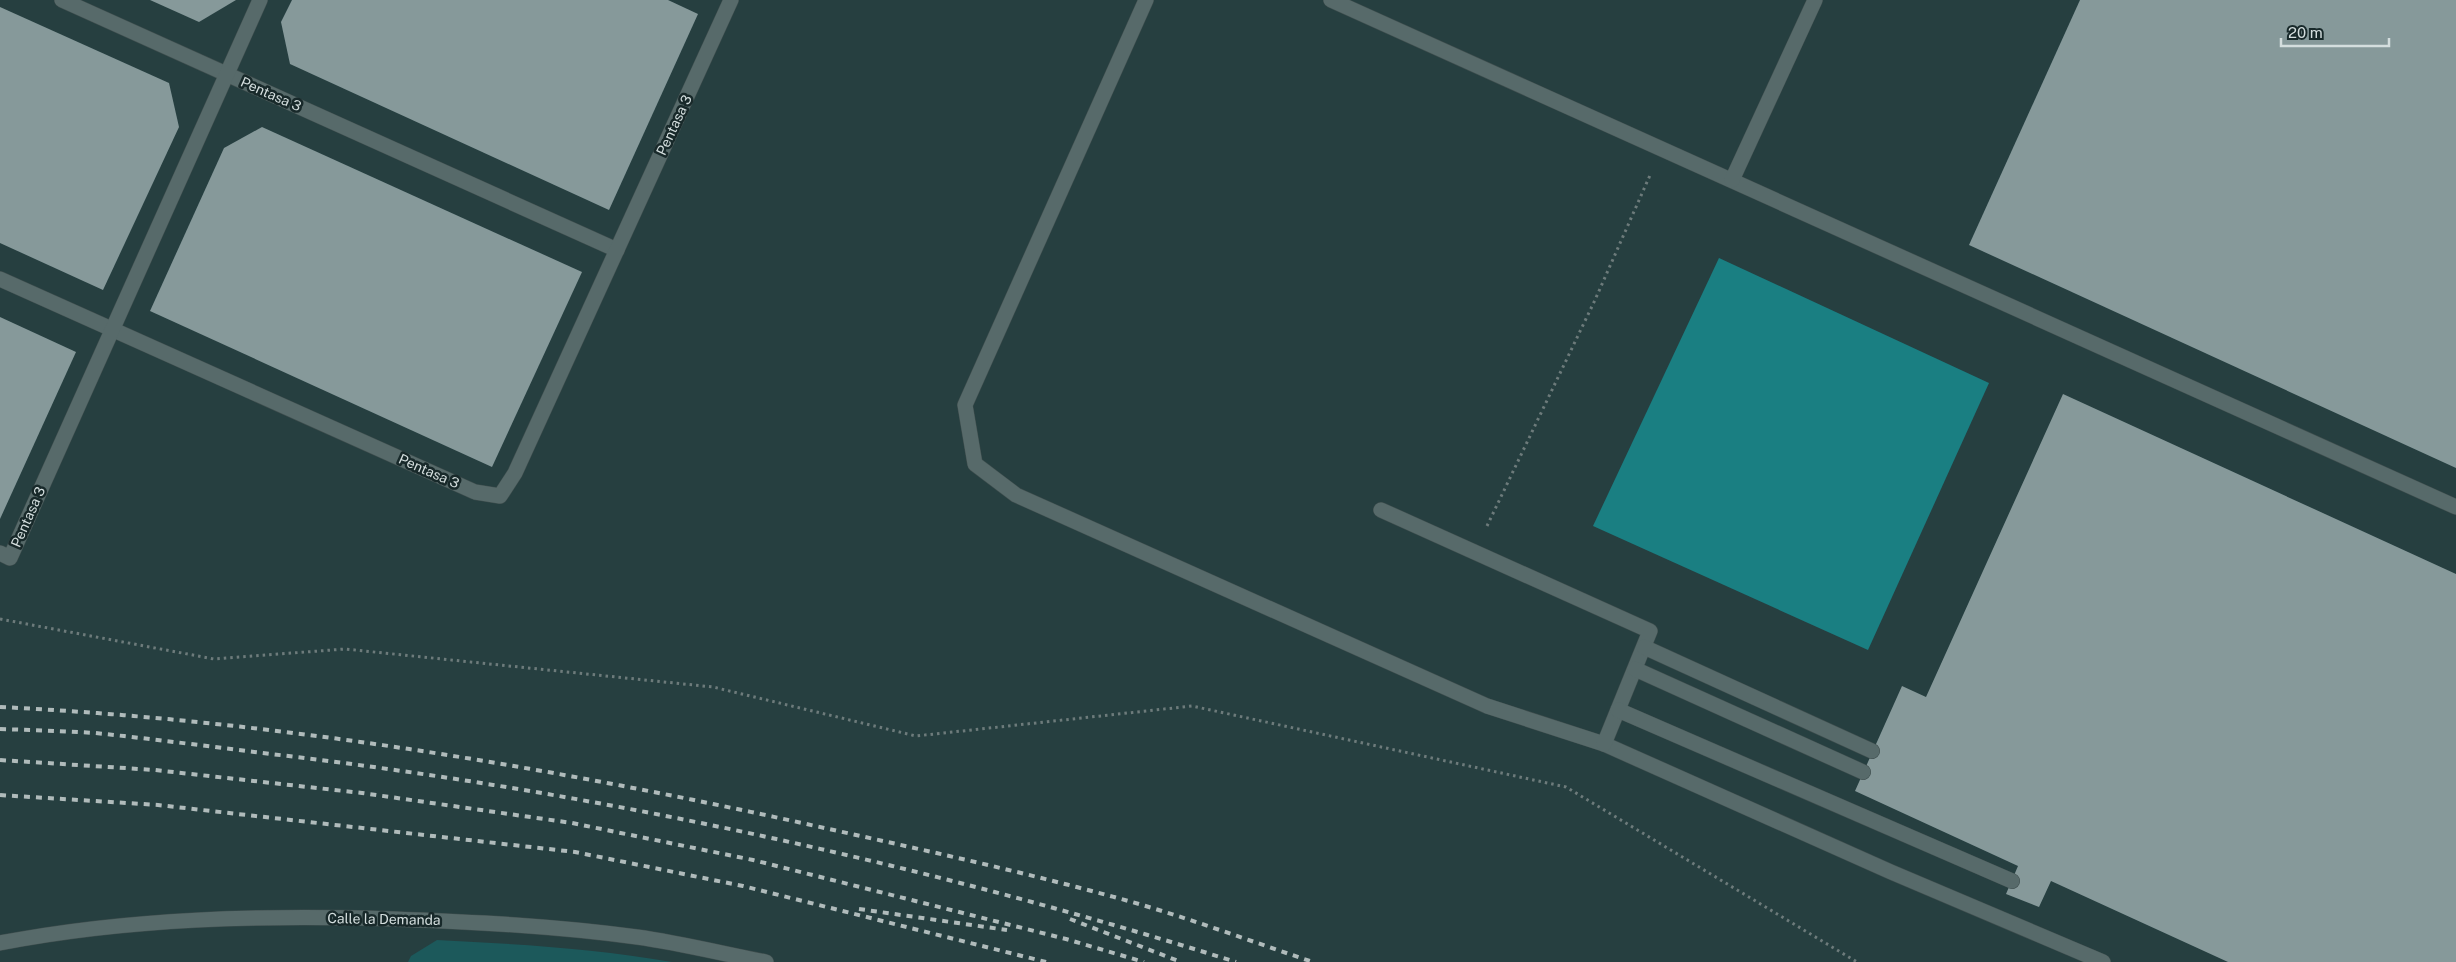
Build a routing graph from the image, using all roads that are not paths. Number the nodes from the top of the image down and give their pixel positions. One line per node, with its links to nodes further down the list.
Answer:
1 (62, 0): 7 (street, Pentasa 3)
2 (260, 0): 7 (street, Pentasa 3)
3 (731, 0): 9 (street, Pentasa 3)
4 (1146, 0): 18 (street)
5 (1332, 0): 8 (street)
6 (1815, 0): 8 (street)
7 (227, 74): 9 (street, Pentasa 3); 11 (street, Pentasa 3)
8 (1732, 180): 12 (street)
9 (617, 250): 11 (street, Pentasa 3)
10 (0, 279): 11 (street, Pentasa 3)
11 (112, 329): 14 (street, Pentasa 3)
12 (2456, 507)
13 (1381, 510): 15 (street)
14 (0, 553)
15 (1644, 647): 16 (street); 19 (street)
16 (1635, 669): 17 (street); 20 (street)
17 (1618, 710): 18 (street); 21 (street)
18 (1604, 744): 24 (street)
19 (1872, 751)
20 (1863, 772)
21 (2012, 881)
22 (0, 944): 23 (street, Calle la Demanda)
23 (766, 962)
24 (2103, 962)

